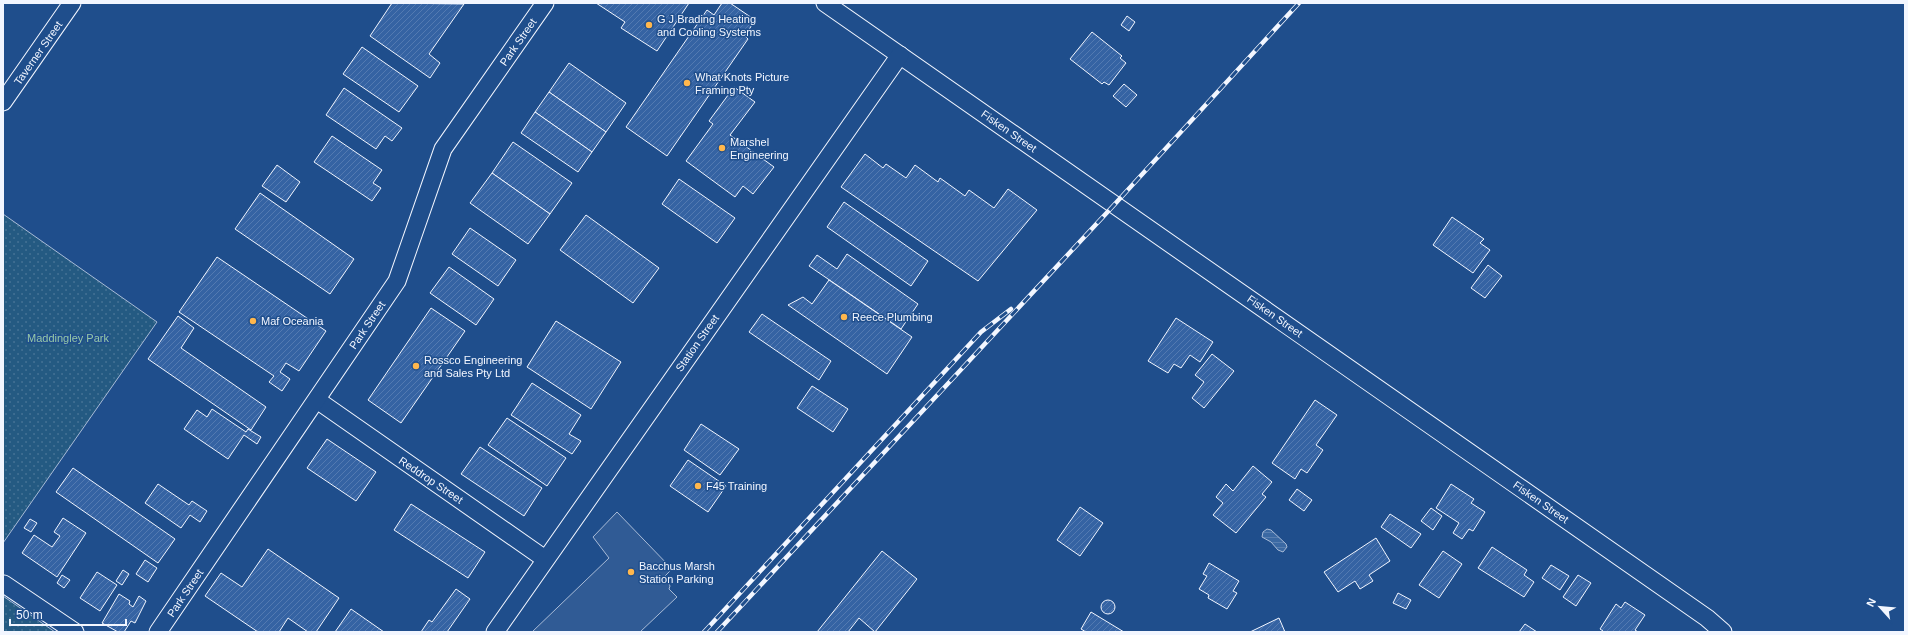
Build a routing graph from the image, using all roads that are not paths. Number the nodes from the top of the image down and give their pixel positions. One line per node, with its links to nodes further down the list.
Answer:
1 (72, 3): 5 (street, Taverner Street)
2 (545, 3): 6 (street, Park Street)
3 (825, 3): 4 (street, Fisken Street)
4 (900, 55): 7 (street, Station Street); 12 (street, Fisken Street)
5 (3, 102)
6 (317, 400): 7 (street, Reddrop Street); 10 (street, Park Street)
7 (546, 559): 11 (street, Station Street)
8 (4, 584): 9 (street)
9 (75, 632)
10 (158, 632)
11 (495, 632)
12 (1723, 632)

